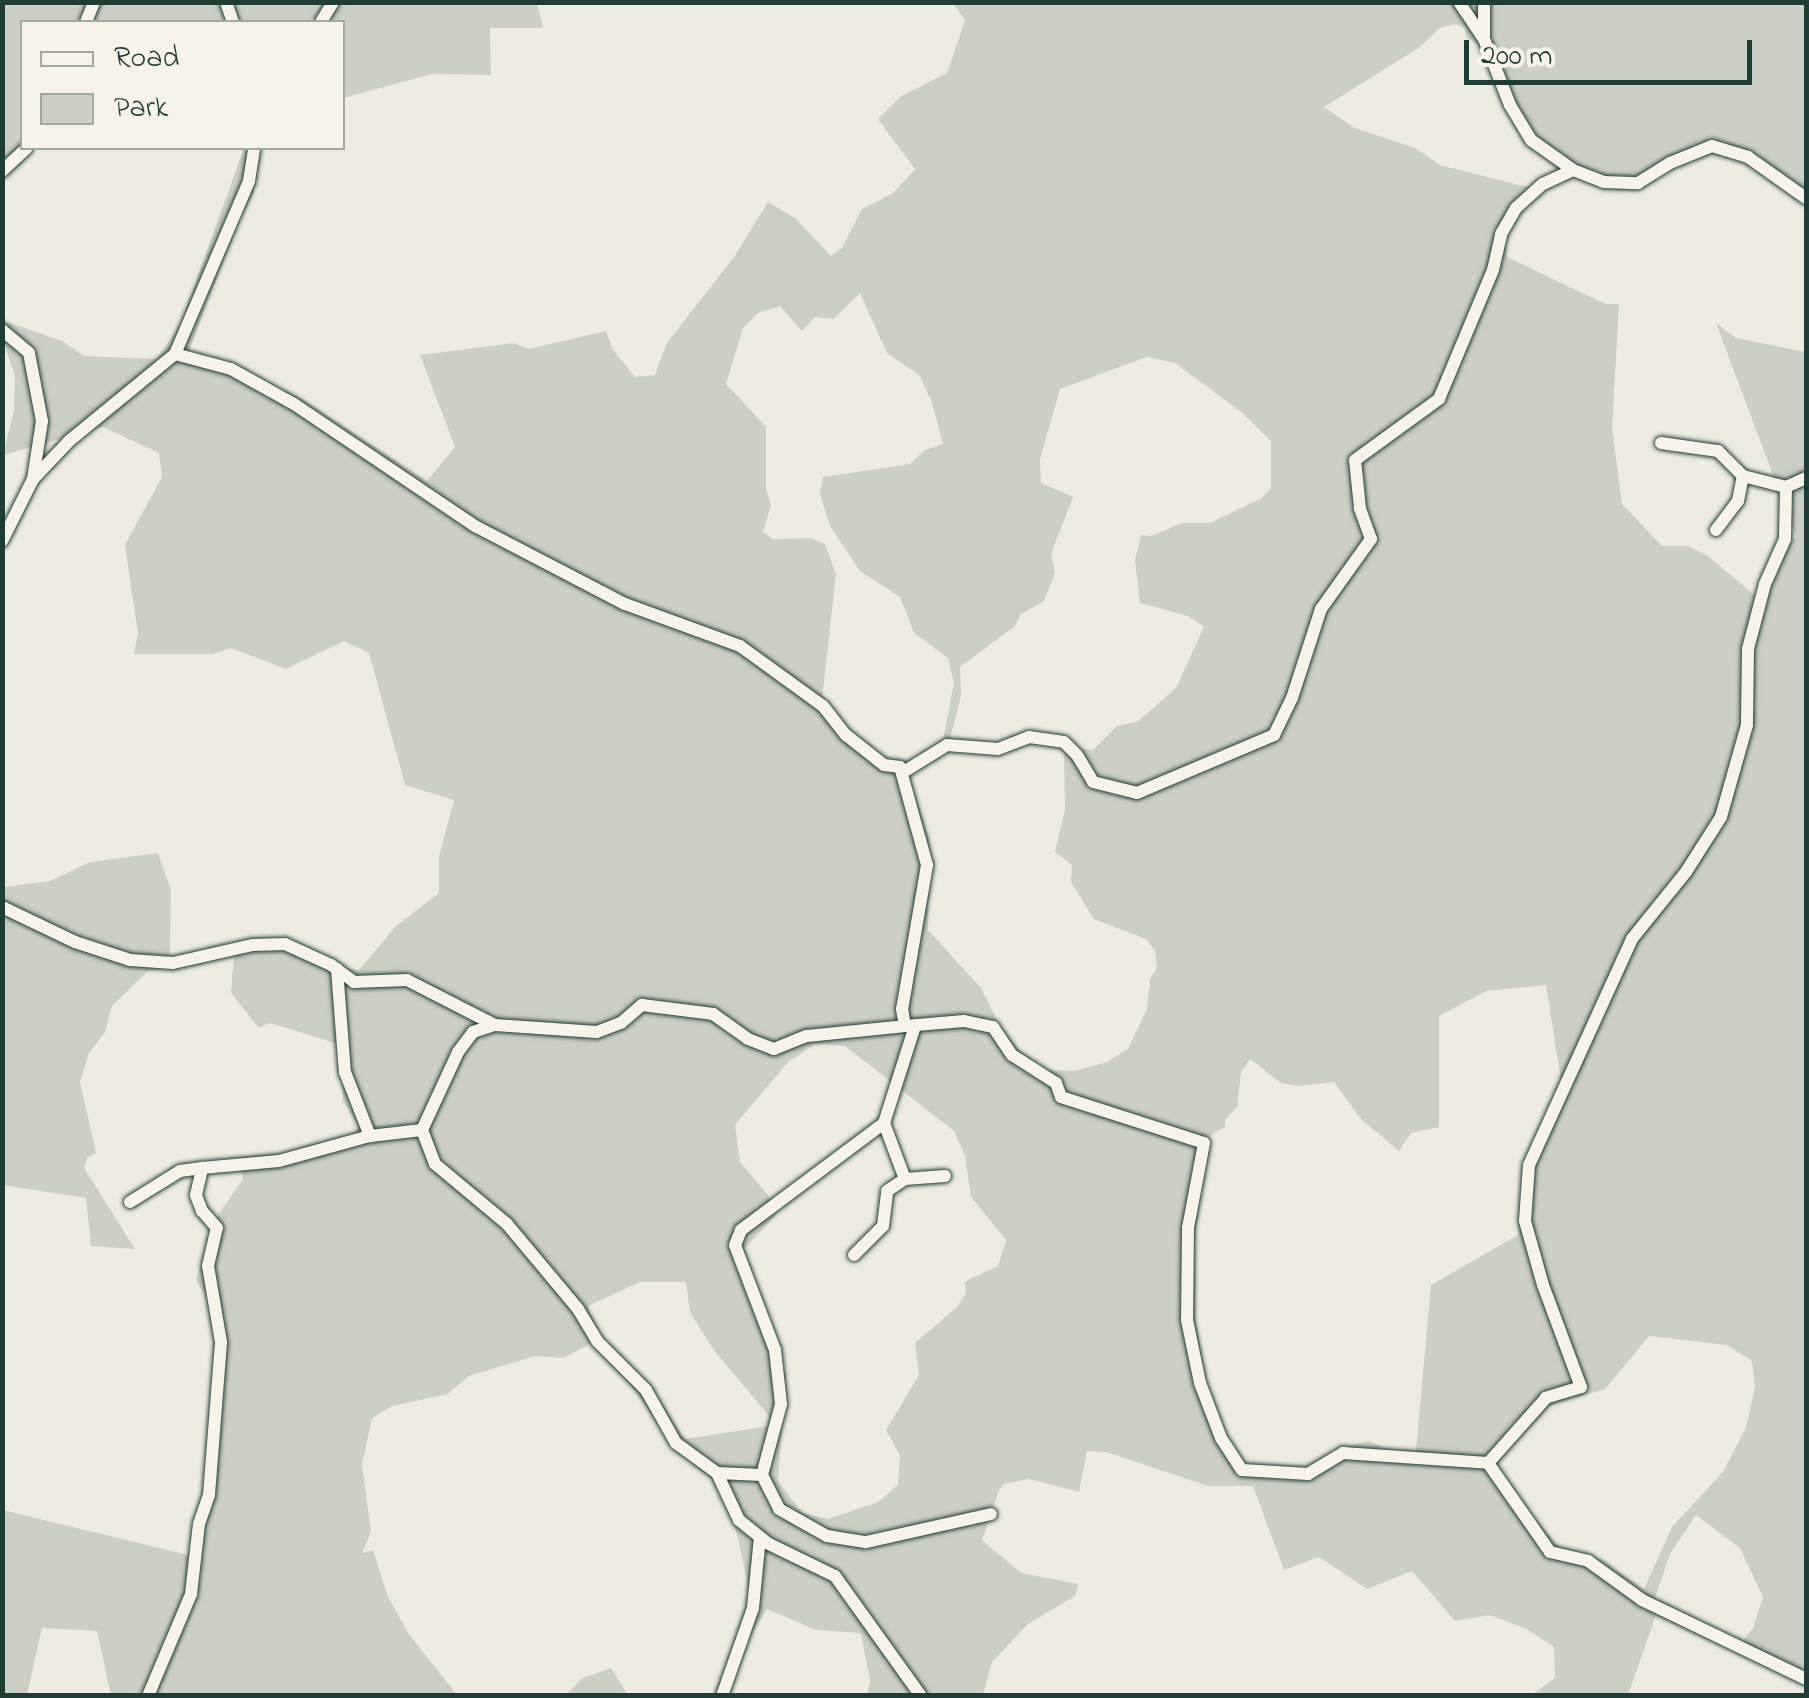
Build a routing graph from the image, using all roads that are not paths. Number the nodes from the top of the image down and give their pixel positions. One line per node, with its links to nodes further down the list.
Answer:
1 (1459, 2): 3 (street)
2 (1484, 2): 3 (street)
3 (1484, 38): 6 (street)
4 (25, 150): 7 (street)
5 (254, 150): 10 (street)
6 (1573, 170): 8 (street); 18 (street)
7 (2, 172)
8 (1806, 198)
9 (2, 330): 14 (street)
10 (174, 354): 14 (street); 18 (street)
11 (1661, 443): 12 (street)
12 (1743, 476): 15 (street); 16 (street)
13 (1806, 478): 15 (street)
14 (32, 479): 17 (street)
15 (1786, 487): 31 (street)
16 (1716, 530)
17 (2, 541)
18 (902, 774): 22 (street)
19 (2, 907): 20 (street)
20 (337, 969): 21 (street); 25 (street)
21 (495, 1025): 22 (street); 24 (street)
22 (910, 1026): 23 (street); 31 (street)
23 (884, 1122): 28 (street); 33 (street)
24 (422, 1130): 25 (street); 32 (street)
25 (370, 1136): 26 (street)
26 (202, 1168): 29 (street); 37 (street)
27 (945, 1176): 28 (street)
28 (905, 1178): 30 (street)
29 (130, 1202)
30 (854, 1255)
31 (1488, 1463): 36 (street)
32 (717, 1474): 33 (street); 35 (street)
33 (762, 1474): 34 (street)
34 (991, 1514)
35 (760, 1537): 38 (street); 39 (street)
36 (1806, 1679)
37 (148, 1696)
38 (722, 1696)
39 (921, 1696)

